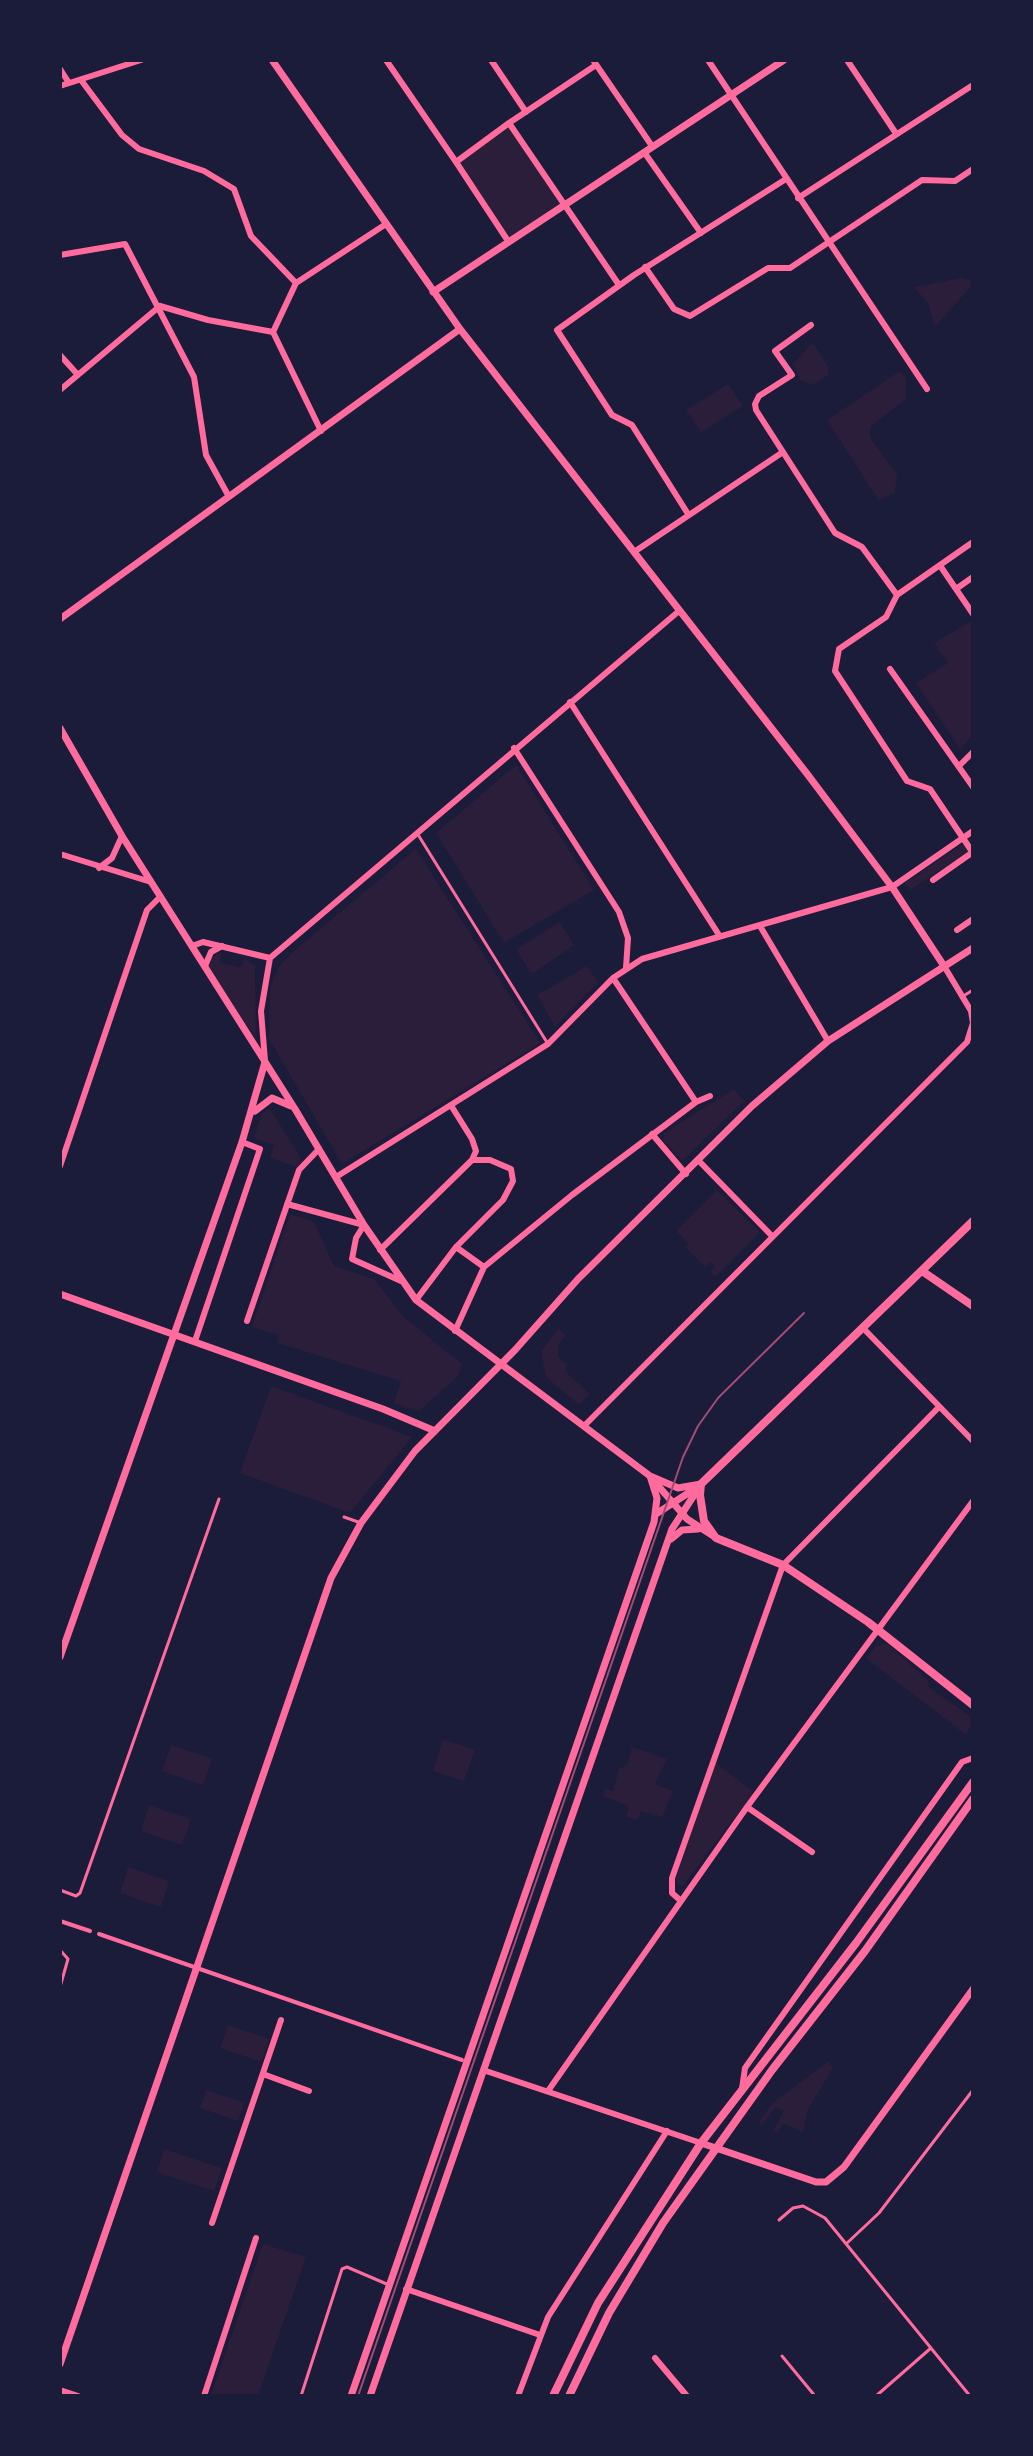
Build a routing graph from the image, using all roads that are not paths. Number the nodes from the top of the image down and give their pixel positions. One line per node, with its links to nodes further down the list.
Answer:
1 (141, 60): 10 (street)
2 (272, 60): 25 (street)
3 (386, 60): 20 (street)
4 (491, 60): 15 (street)
5 (708, 60): 14 (street)
6 (784, 60): 14 (street)
7 (847, 60): 17 (street)
8 (595, 62): 15 (street); 18 (street)
9 (60, 69): 11 (street)
10 (81, 80): 11 (street); 31 (street)
11 (69, 83): 13 (street)
12 (973, 85): 17 (street)
13 (60, 86)
14 (731, 94): 18 (street); 22 (street)
15 (526, 112): 16 (street)
16 (509, 123): 20 (street); 24 (street)
17 (895, 132): 23 (street)
18 (652, 146): 19 (street)
19 (644, 152): 24 (street); 26 (street)
20 (456, 162): 27 (street)
21 (973, 169): 28 (street)
22 (786, 179): 23 (street); 26 (street)
23 (798, 198): 28 (street)
24 (564, 205): 27 (street); 32 (street)
25 (386, 224): 31 (street); 33 (street)
26 (701, 233): 30 (street)
27 (508, 241): 33 (street)
28 (829, 244): 30 (street); 40 (street)
29 (60, 255): 34 (street)
30 (645, 267): 32 (street)
31 (296, 283): 37 (street)
32 (619, 285): 45 (street)
33 (433, 292): 36 (street)
34 (160, 306): 37 (street); 39 (street); 44 (street)
35 (811, 325): 43 (street)
36 (460, 329): 42 (street); 47 (street)
37 (273, 332): 42 (street)
38 (60, 355): 39 (street)
39 (78, 375): 41 (street)
40 (927, 389)
41 (60, 390)
42 (321, 431): 44 (street)
43 (783, 452): 45 (street); 51 (street)
44 (228, 495): 55 (street)
45 (688, 514): 47 (street)
46 (973, 542): 48 (street)
47 (634, 552): 53 (street)
48 (941, 567): 50 (street); 51 (street)
49 (973, 577): 50 (street)
50 (956, 589): 52 (street)
51 (897, 595): 66 (street)
52 (970, 604): 54 (street)
53 (679, 611): 57 (street); 72 (street)
54 (973, 614)
55 (60, 619)
56 (890, 669): 61 (street)
57 (570, 702): 59 (street); 77 (street)
58 (60, 728): 65 (street)
59 (514, 748): 64 (street); 83 (street)
60 (973, 752): 61 (street)
61 (959, 766): 62 (street)
62 (973, 787)
63 (973, 831): 66 (street)
64 (416, 833): 81 (street); 89 (lane)
65 (122, 836): 69 (street); 71 (street)
66 (963, 837): 67 (street); 72 (street)
67 (973, 852): 70 (street)
68 (60, 854): 69 (street)
69 (99, 868): 71 (street)
70 (933, 880)
71 (151, 882): 73 (street)
72 (892, 887): 75 (street); 82 (street)
73 (160, 897): 78 (street); 101 (street)
74 (973, 919): 76 (street)
75 (760, 926): 77 (street); 88 (street)
76 (957, 930)
77 (719, 935): 83 (street)
78 (192, 946): 79 (street); 84 (street)
79 (222, 946): 81 (street); 84 (street)
80 (973, 948): 82 (street)
81 (270, 958): 90 (street)
82 (944, 966): 87 (street); 88 (street)
83 (626, 968): 85 (street)
84 (205, 969): 90 (street)
85 (613, 978): 89 (street); 92 (street)
86 (973, 990): 87 (lane)
87 (965, 995): 107 (street)
88 (828, 1041): 100 (street)
89 (548, 1044): 93 (street)
90 (265, 1061): 94 (street); 95 (street)
91 (710, 1096): 92 (street)
92 (696, 1102): 96 (street)
93 (452, 1107): 99 (street); 103 (street)
94 (295, 1109): 95 (street); 98 (street)
95 (251, 1116): 97 (street)
96 (652, 1134): 102 (street); 110 (street)
97 (242, 1142): 119 (street); 120 (street)
98 (319, 1149): 103 (street); 104 (street)
99 (472, 1160): 108 (street); 109 (street)
100 (699, 1161): 102 (street); 107 (street)
101 (60, 1166)
102 (686, 1174): 121 (street)
103 (336, 1177): 106 (street)
104 (287, 1204): 106 (street); 116 (street)
105 (973, 1221): 111 (main road)
106 (364, 1225): 109 (street); 112 (street)
107 (771, 1235): 123 (street)
108 (456, 1247): 110 (street); 114 (street)
109 (380, 1250): 112 (street)
110 (484, 1267): 118 (street)
111 (922, 1271): 115 (main road); 117 (main road)
112 (401, 1281): 114 (street)
113 (60, 1294): 119 (street)
114 (416, 1300): 118 (street)
115 (973, 1306)
116 (247, 1321)
117 (863, 1328): 122 (street); 127 (main road)
118 (455, 1331): 121 (street)
119 (174, 1334): 120 (street); 140 (street)
120 (195, 1341): 124 (street)
121 (501, 1363): 123 (street); 124 (street)
122 (939, 1407): 125 (street); 138 (street)
123 (584, 1426): 126 (street)
124 (435, 1431): 134 (street)
125 (973, 1441)
126 (650, 1476): 127 (street); 130 (street); 132 (street)
127 (701, 1484): 130 (street); 131 (street); 136 (main road)
128 (219, 1499): 149 (lane)
129 (973, 1501): 141 (street)
130 (672, 1505): 131 (street); 132 (street)
131 (681, 1513): 135 (street); 137 (street)
132 (656, 1514): 173 (street)
133 (344, 1517): 134 (lane)
134 (361, 1523): 155 (street)
135 (698, 1529): 136 (street); 137 (street)
136 (716, 1538): 138 (main road)
137 (667, 1543): 160 (street)
138 (783, 1565): 141 (main road); 150 (street)
139 (60, 1626): 140 (street)
140 (70, 1629): 142 (street)
141 (880, 1631): 143 (main road); 147 (street)
142 (60, 1657)
143 (973, 1705)
144 (973, 1758): 162 (street)
145 (973, 1782): 162 (main road)
146 (973, 1799): 168 (main road)
147 (747, 1807): 148 (street); 150 (street)
148 (812, 1852)
149 (60, 1890)
150 (681, 1901): 165 (street)
151 (60, 1921): 152 (street)
152 (90, 1931)
153 (99, 1934): 155 (street)
154 (60, 1950): 156 (lane)
155 (198, 1966): 159 (street); 179 (street)
156 (60, 1987)
157 (973, 1989): 168 (street)
158 (281, 2020): 161 (street)
159 (462, 2060)
160 (486, 2071): 165 (street); 174 (street)
161 (263, 2074): 164 (street); 170 (street)
162 (742, 2090): 167 (main road)
163 (973, 2090): 172 (lane)
164 (309, 2091)
165 (548, 2091): 166 (street)
166 (667, 2131): 167 (street); 175 (street)
167 (701, 2143): 168 (street); 189 (main road)
168 (716, 2148): 190 (main road)
169 (779, 2220): 172 (lane)
170 (212, 2223)
171 (256, 2238): 184 (street)
172 (846, 2244): 176 (lane)
173 (389, 2286): 185 (lane); 186 (street)
174 (406, 2289): 175 (street); 187 (street)
175 (540, 2335): 188 (street)
176 (931, 2348): 182 (lane); 193 (lane)
177 (782, 2356): 192 (lane)
178 (655, 2358): 191 (street)
179 (60, 2364)
180 (60, 2390): 183 (street)
181 (973, 2390): 182 (lane)
182 (969, 2395)
183 (78, 2396)
184 (204, 2396)
185 (301, 2396)
186 (351, 2396)
187 (370, 2396)
188 (518, 2396)
189 (553, 2396)
190 (569, 2396)
191 (687, 2396)
192 (815, 2396)
193 (876, 2396)

